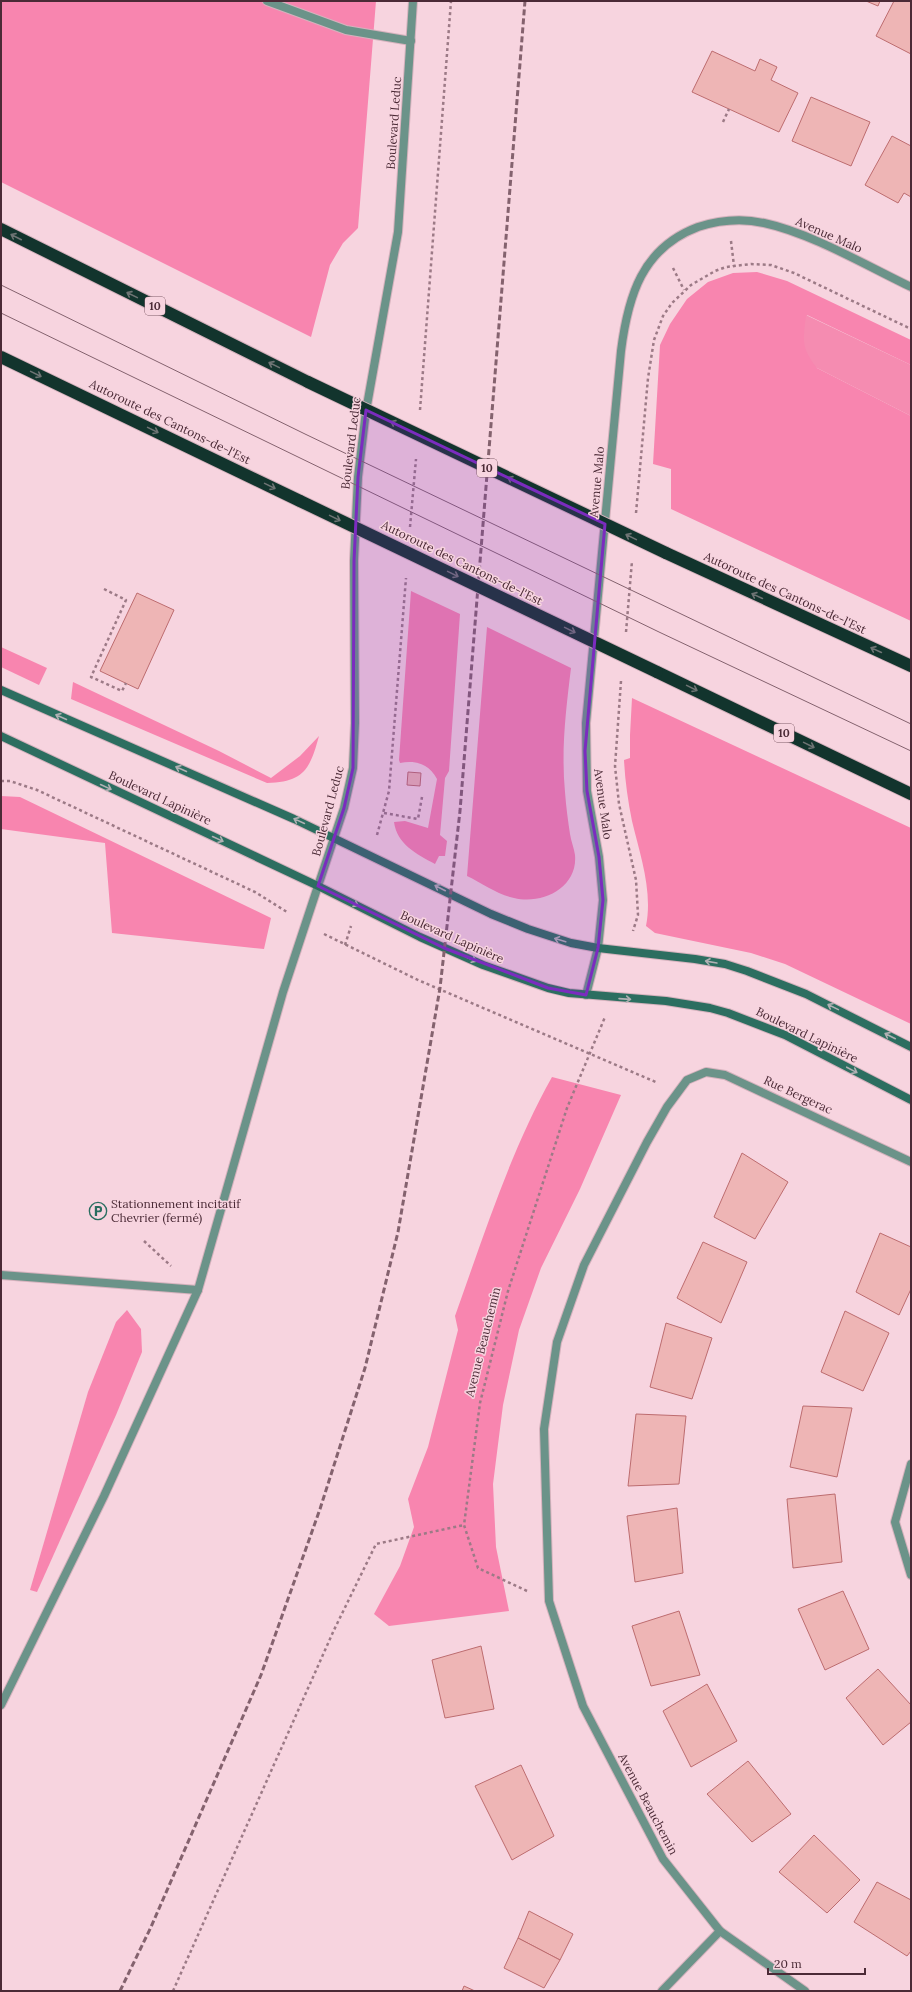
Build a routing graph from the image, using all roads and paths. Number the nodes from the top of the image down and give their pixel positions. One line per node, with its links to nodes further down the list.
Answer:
1 (267, 1): 3 (street)
2 (413, 1): 3 (street, Boulevard Leduc)
3 (411, 41): 22 (street, Boulevard Leduc)
4 (729, 109): 5 (path)
5 (722, 122)
6 (1, 229): 14 (highway, Autoroute des Cantons-de-l'Est / 10, one-way to 6, bridge)
7 (911, 287): 28 (street, Avenue Malo)
8 (911, 329): 10 (path)
9 (1, 356): 20 (highway, Autoroute des Cantons-de-l'Est / 10, one-way to 20, bridge)
10 (635, 520)
11 (632, 559): 13 (path)
12 (104, 589): 16 (path)
13 (625, 637)
14 (911, 666)
15 (622, 677): 27 (path, Avenue Malo)
16 (126, 683)
17 (1, 690): 22 (main road, one-way to 17)
18 (1, 736): 24 (main road, Boulevard Lapinière, one-way to 24)
19 (1, 781): 25 (path)
20 (911, 794)
21 (422, 797): 23 (path)
22 (335, 838): 23 (main road); 24 (street, Boulevard Leduc)
23 (371, 854): 28 (main road, one-way to 23)
24 (318, 886): 26 (main road, Boulevard Lapinière, one-way to 26); 38 (street, Boulevard Leduc)
25 (266, 900)
26 (357, 905): 29 (main road, Boulevard Lapinière, one-way to 29); 32 (path)
27 (638, 915)
28 (598, 948): 29 (street, Avenue Malo); 31 (main road, one-way to 28)
29 (586, 995): 35 (main road, Boulevard Lapinière, one-way to 35)
30 (605, 1018): 32 (path)
31 (911, 1047)
32 (591, 1053): 33 (path); 40 (path, Avenue Beauchemin)
33 (650, 1079)
34 (677, 1093): 36 (street, Rue Bergerac); 42 (street, Avenue Beauchemin)
35 (911, 1100)
36 (911, 1162)
37 (1, 1276): 38 (street)
38 (198, 1290): 43 (street, Boulevard Leduc)
39 (911, 1464): 41 (street)
40 (464, 1525): 42 (path, Avenue Beauchemin); 45 (path)
41 (911, 1575)
42 (549, 1601): 44 (street, Avenue Beauchemin)
43 (1, 1705)
44 (720, 1931): 46 (street); 47 (street, Avenue Beauchemin)
45 (173, 1991)
46 (662, 1991)
47 (805, 1991)

